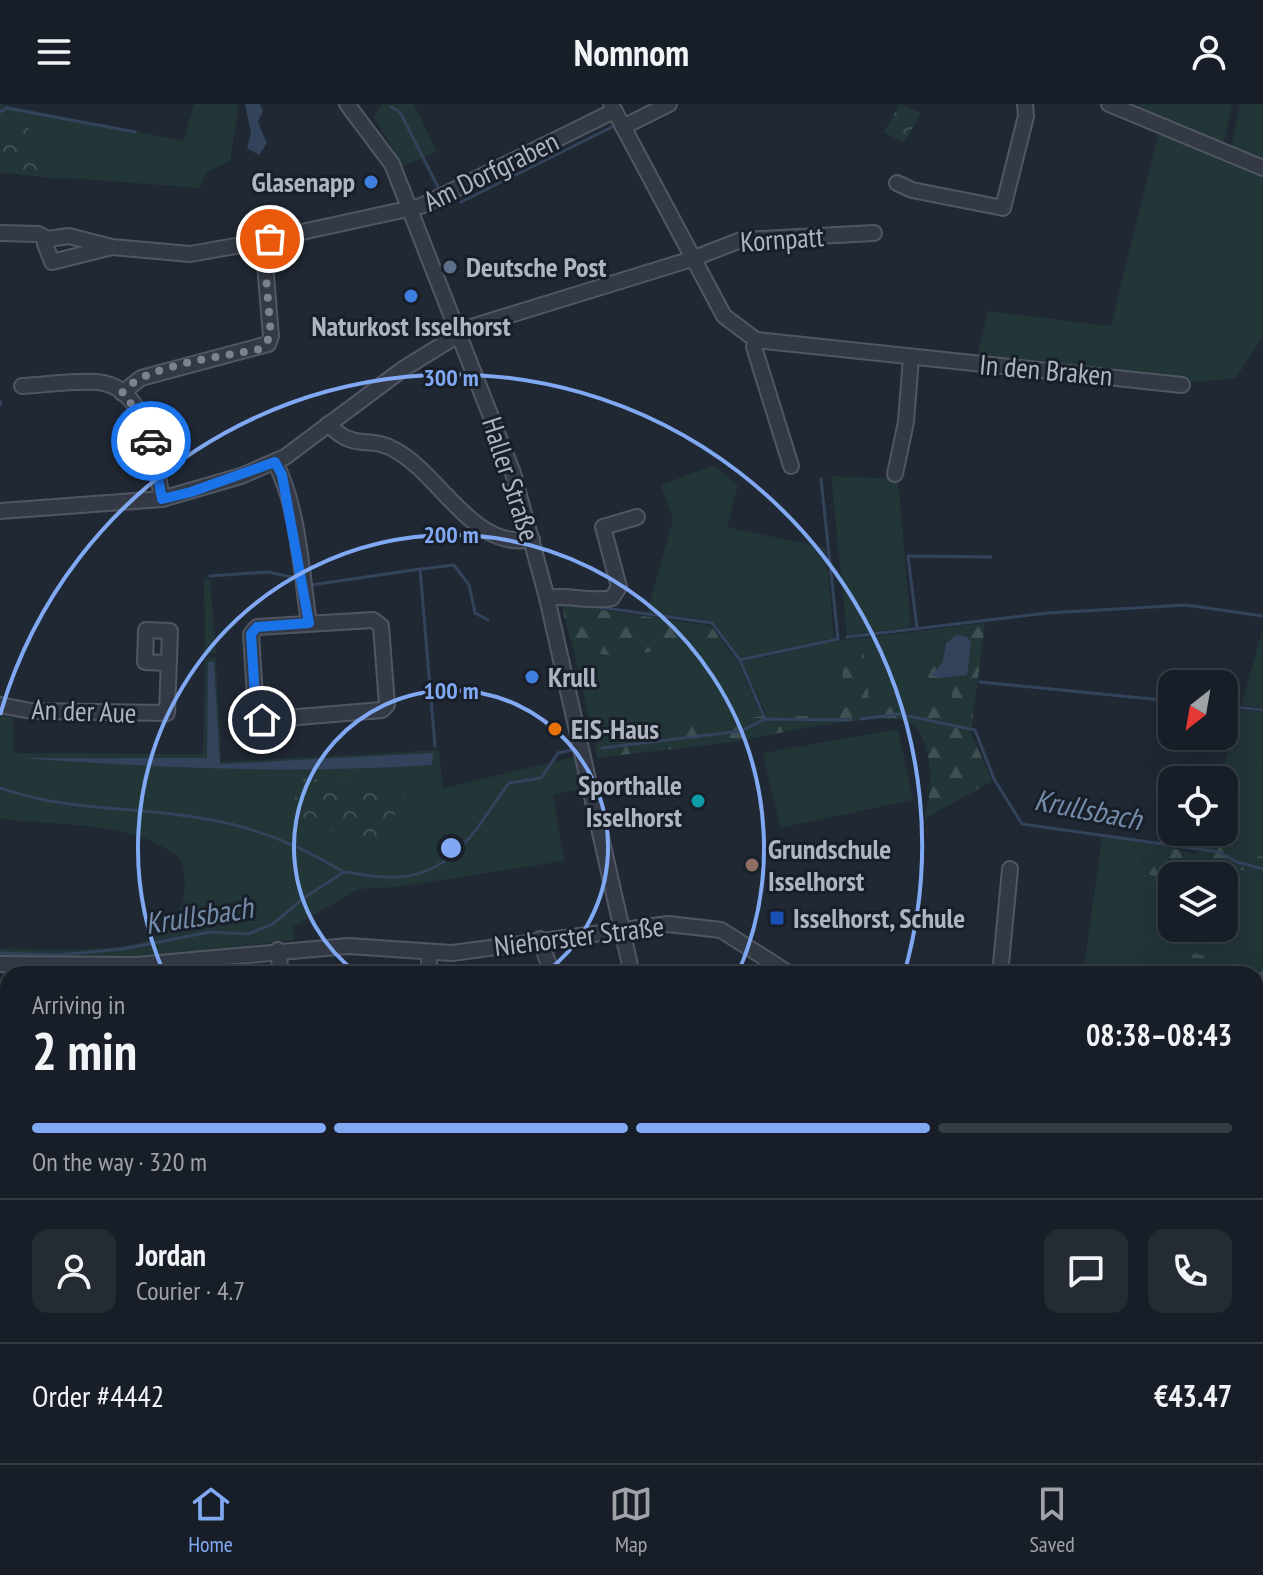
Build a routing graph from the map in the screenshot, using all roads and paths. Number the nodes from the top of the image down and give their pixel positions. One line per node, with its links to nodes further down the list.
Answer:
1 (347, 104): 9 (street, Haller Straße)
2 (669, 104): 6 (street)
3 (1025, 104): 8 (street)
4 (1109, 104): 7 (street)
5 (612, 108): 6 (street); 9 (street, Am Dorfgraben)
6 (623, 127): 15 (street)
7 (1263, 168)
8 (897, 183)
9 (410, 210): 13 (street, Am Dorfgraben); 16 (street, Haller Straße)
10 (0, 233): 12 (street)
11 (874, 233): 15 (street, Kornpatt)
12 (48, 239): 14 (street); 14 (street)
13 (265, 245): 14 (street, Am Dorfgraben); 21 (street)
14 (112, 247)
15 (692, 259): 16 (street); 17 (street)
16 (459, 336): 22 (street); 29 (street, Haller Straße)
17 (756, 340): 18 (street, In den Braken); 24 (street)
18 (911, 358): 19 (street, In den Braken); 25 (street)
19 (1182, 385)
20 (22, 386): 21 (street)
21 (122, 393): 26 (street)
22 (328, 424): 23 (street); 29 (street)
23 (275, 462): 26 (street); 31 (street)
24 (791, 466)
25 (895, 474)
26 (162, 499): 27 (street)
27 (0, 511)
28 (637, 517): 30 (street)
29 (532, 539): 30 (street, Haller Straße)
30 (547, 598): 35 (street, Haller Straße)
31 (309, 623): 31 (street)
32 (169, 663): 33 (street, An der Aue)
33 (0, 705)
34 (1010, 869): 45 (street)
35 (622, 928): 36 (street, Niehorster Straße); 43 (street, Haller Straße); 44 (street, Niehorster Straße)
36 (540, 939): 38 (street, Niehorster Straße); 42 (street)
37 (278, 950): 38 (street, Niehorster Straße); 39 (street, Niehorster Straße); 40 (street)
38 (429, 953): 41 (street)
39 (165, 966)
40 (280, 966)
41 (429, 966)
42 (549, 966)
43 (630, 966)
44 (777, 966)
45 (1001, 966)

